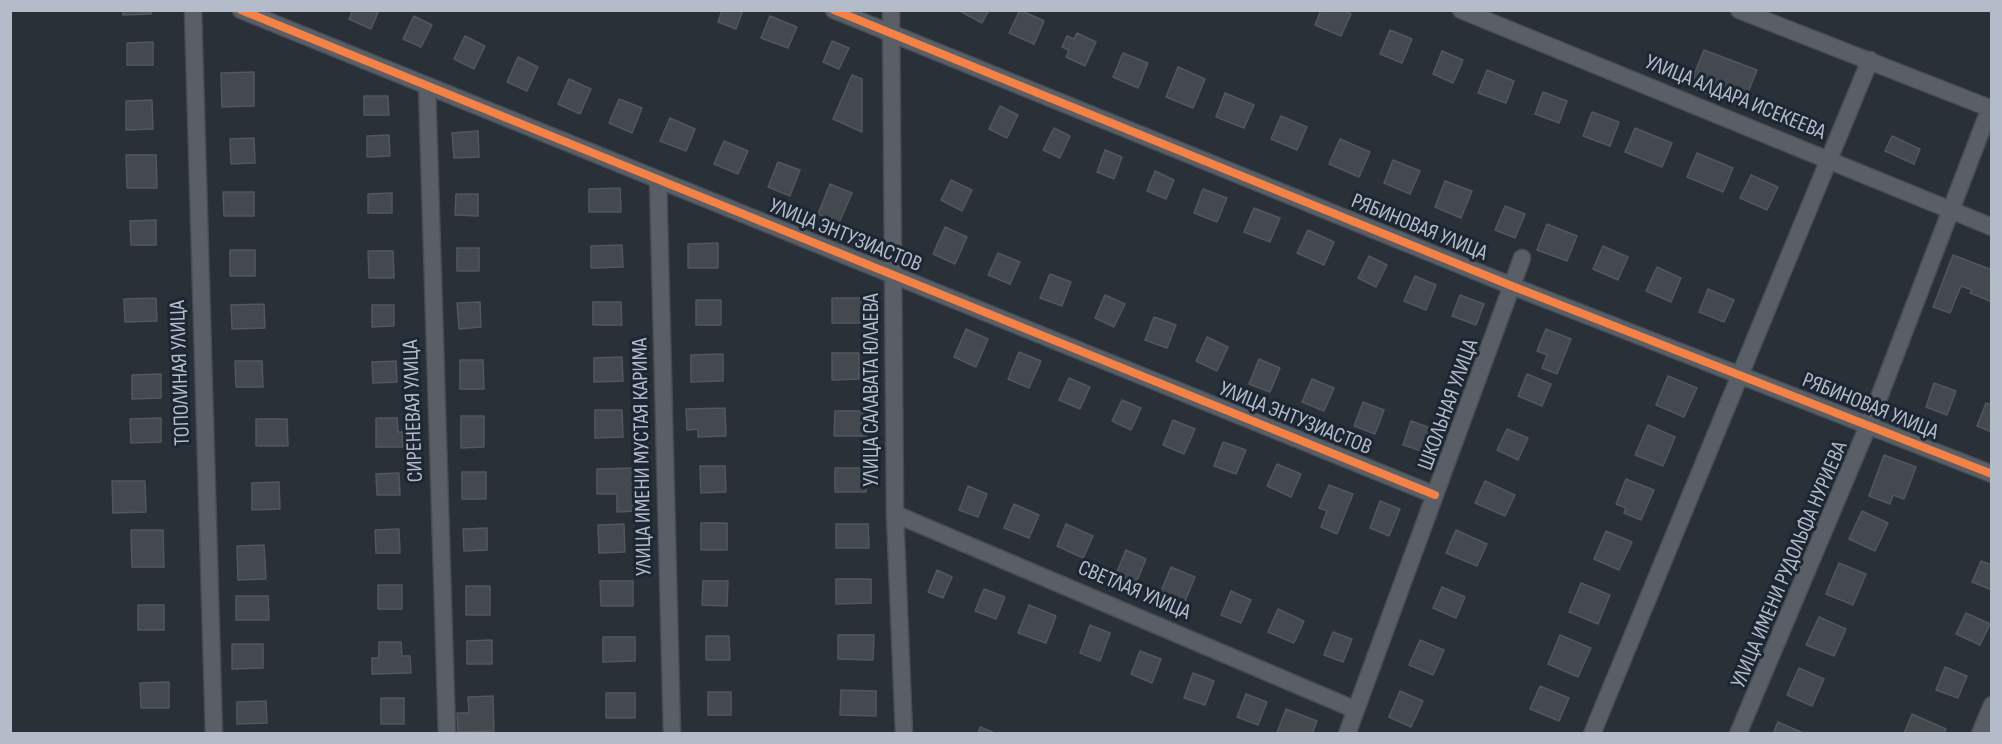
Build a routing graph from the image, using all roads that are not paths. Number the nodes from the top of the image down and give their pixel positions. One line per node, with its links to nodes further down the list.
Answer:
1 (194, 10): 25 (street, ТОПОЛИНАЯ УЛИЦА)
2 (241, 10): 9 (street, УЛИЦА ЭНТУЗИАСТОВ)
3 (834, 10): 7 (street, РЯБИНОВАЯ УЛИЦА)
4 (891, 10): 7 (street, УЛИЦА САЛАВАТА ЮЛАЕВА)
5 (1461, 10): 11 (street, УЛИЦА АЛДАРА ИСЕКЕЕВА)
6 (1739, 10): 8 (street)
7 (892, 34): 16 (street, УЛИЦА САЛАВАТА ЮЛАЕВА); 17 (street, РЯБИНОВАЯ УЛИЦА)
8 (1870, 60): 10 (street); 11 (street)
9 (427, 86): 12 (street, УЛИЦА ЭНТУЗИАСТОВ); 26 (street, СИРЕНЕВАЯ УЛИЦА)
10 (1991, 109): 13 (street, УЛИЦА ИМЕНИ РУДОЛЬФА НУРИЕВА)
11 (1828, 160): 13 (street, УЛИЦА АЛДАРА ИСЕКЕЕВА); 18 (street)
12 (658, 180): 16 (street, УЛИЦА ЭНТУЗИАСТОВ); 27 (street, УЛИЦА ИМЕНИ МУСТАЯ КАРИМА)
13 (1949, 209): 14 (street, УЛИЦА АЛДАРА ИСЕКЕЕВА); 19 (street, УЛИЦА ИМЕНИ РУДОЛЬФА НУРИЕВА)
14 (1992, 226)
15 (1522, 258): 17 (street, ШКОЛЬНАЯ УЛИЦА)
16 (893, 276): 21 (street, УЛИЦА ЭНТУЗИАСТОВ); 22 (street, УЛИЦА САЛАВАТА ЮЛАЕВА)
17 (1512, 286): 18 (street, РЯБИНОВАЯ УЛИЦА); 21 (street, ШКОЛЬНАЯ УЛИЦА)
18 (1740, 375): 19 (street, РЯБИНОВАЯ УЛИЦА); 30 (street)
19 (1868, 426): 20 (street, РЯБИНОВАЯ УЛИЦА); 31 (street, УЛИЦА ИМЕНИ РУДОЛЬФА НУРИЕВА)
20 (1992, 474)
21 (1435, 495): 23 (street, ШКОЛЬНАЯ УЛИЦА)
22 (895, 514): 23 (street, СВЕТЛАЯ УЛИЦА); 28 (street, УЛИЦА САЛАВАТА ЮЛАЕВА)
23 (1356, 710): 29 (street, ШКОЛЬНАЯ УЛИЦА)
24 (1990, 712): 32 (street)
25 (214, 734)
26 (447, 734)
27 (672, 734)
28 (904, 734)
29 (1347, 734)
30 (1592, 734)
31 (1738, 734)
32 (1980, 734)

